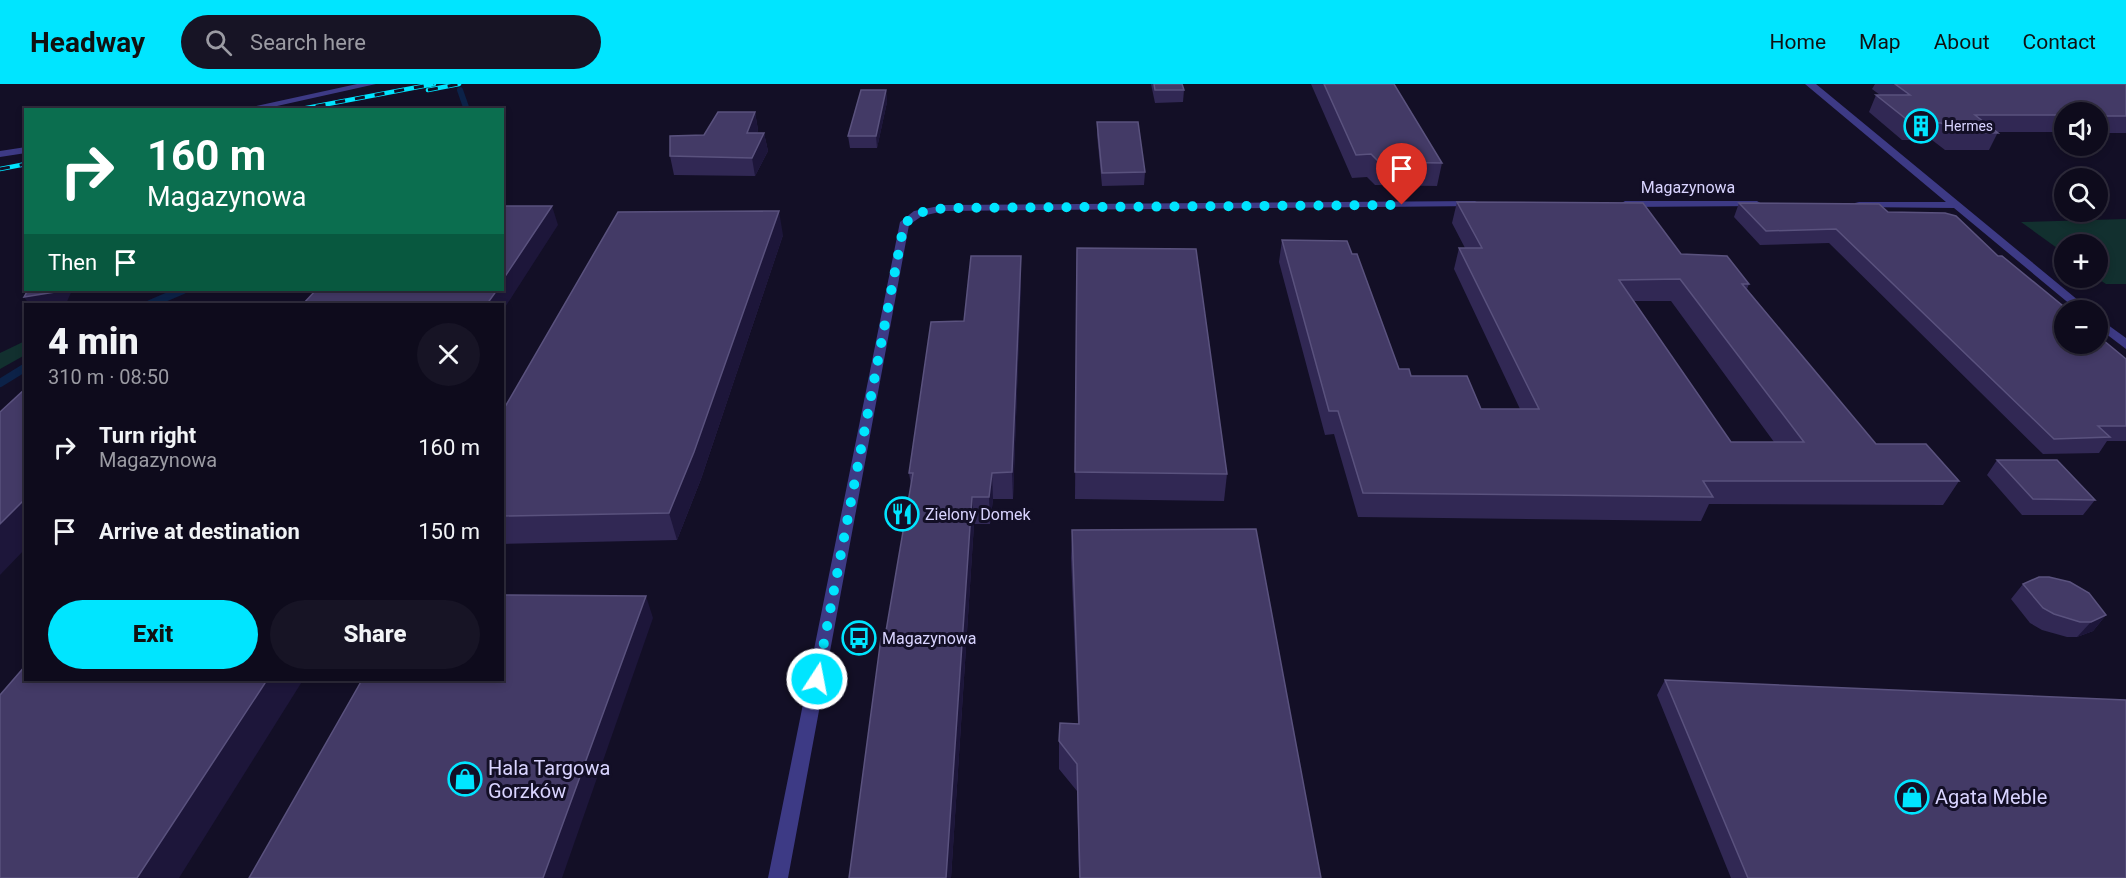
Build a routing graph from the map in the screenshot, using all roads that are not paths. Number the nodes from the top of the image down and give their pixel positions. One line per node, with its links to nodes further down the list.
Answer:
1 (371, 84): 3 (street)
2 (1810, 84): 10 (street)
3 (252, 108)
4 (24, 150): 5 (street)
5 (0, 154)
6 (1485, 204): 14 (street)
7 (1615, 204): 8 (street, Magazynowa)
8 (1770, 204)
9 (1842, 204): 10 (street)
10 (1955, 205): 11 (street)
11 (2072, 300)
12 (2108, 330): 13 (street)
13 (2126, 345)
14 (778, 878)

